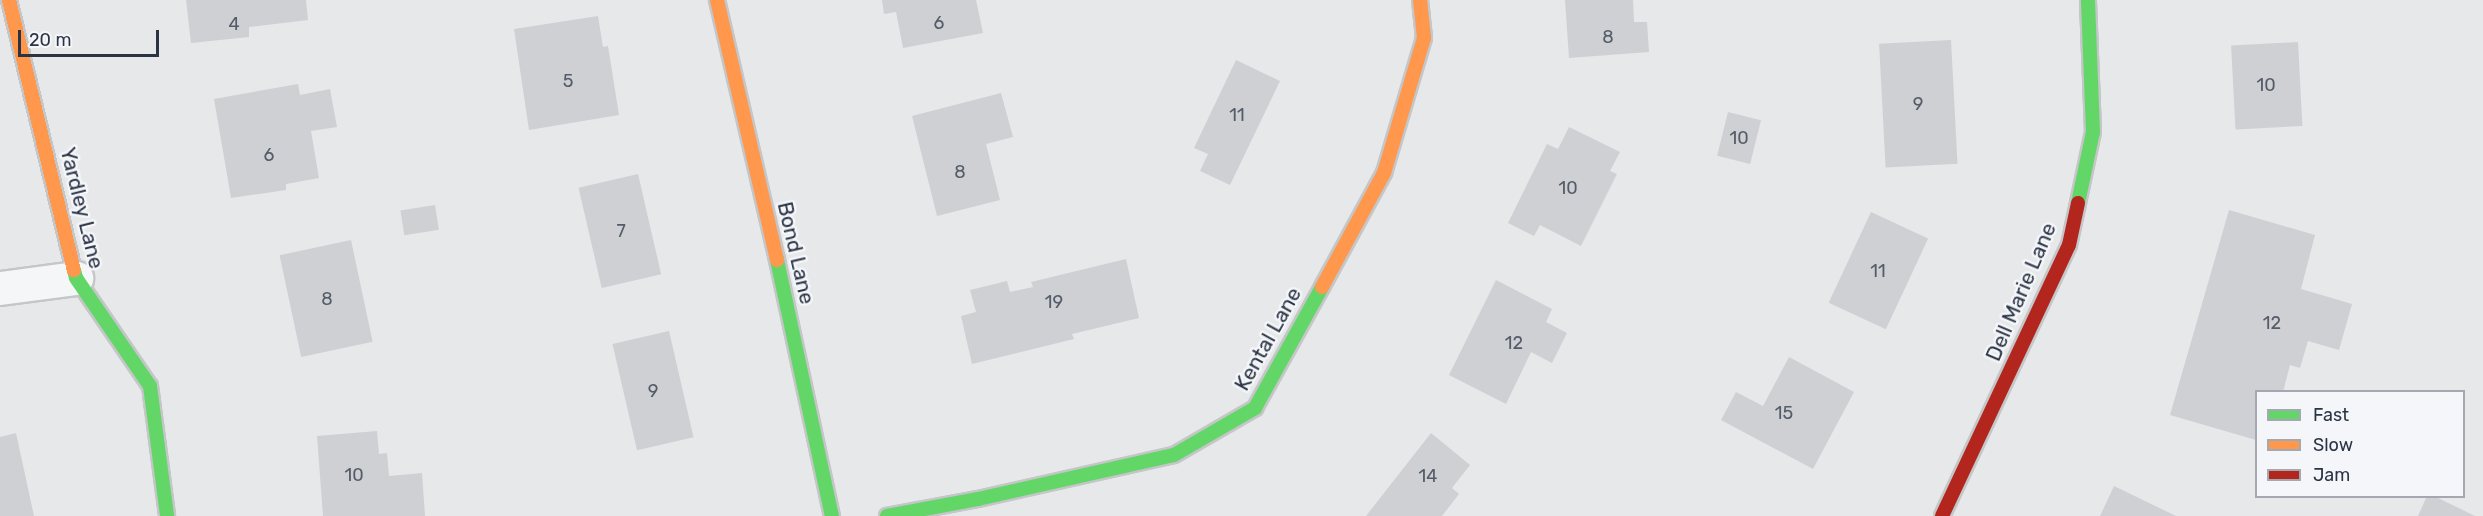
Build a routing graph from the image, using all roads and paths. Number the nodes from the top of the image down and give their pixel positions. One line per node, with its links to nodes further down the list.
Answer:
1 (9, 0): 5 (street, Yardley Lane)
2 (717, 0): 8 (street, Bond Lane)
3 (1420, 0): 9 (street, Kental Lane)
4 (2088, 0): 10 (street, Dell Marie Lane)
5 (76, 278): 6 (street); 7 (street, Yardley Lane)
6 (0, 288)
7 (167, 516)
8 (832, 516)
9 (887, 516)
10 (1942, 516)

